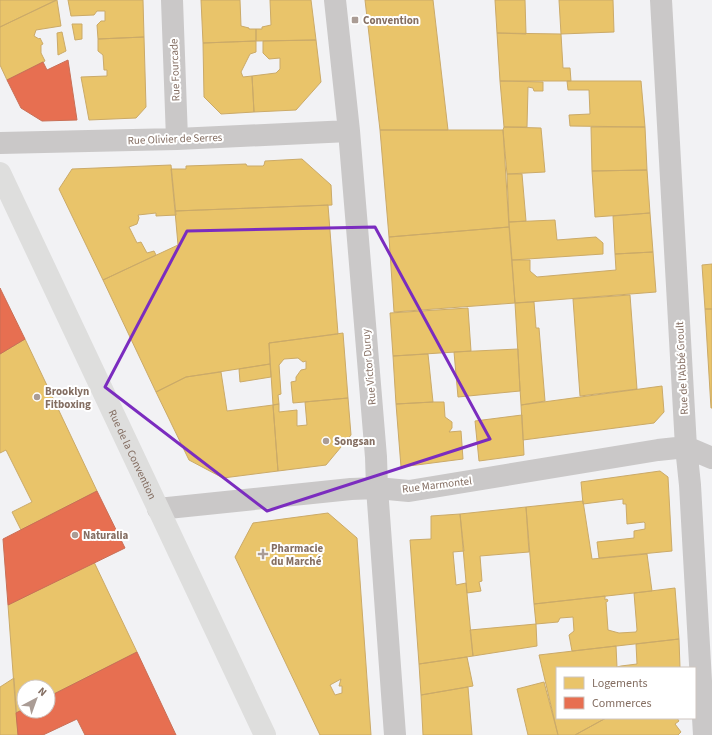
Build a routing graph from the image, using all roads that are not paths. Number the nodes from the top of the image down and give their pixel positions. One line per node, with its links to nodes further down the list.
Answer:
1 (172, 0): 5 (street, Rue Fourcade)
2 (335, 0): 4 (street, Rue Victor Duruy)
3 (661, 0): 8 (street, Rue de l'Abbé Groult)
4 (349, 131): 5 (street, Rue Olivier de Serres); 10 (street, Rue Victor Duruy)
5 (177, 139): 6 (street, Rue Olivier de Serres)
6 (0, 144)
7 (0, 173): 11 (main road, Rue de la Convention)
8 (686, 447): 9 (street, Rue Marmontel); 10 (street, Rue Marmontel); 14 (street, Rue de l'Abbé Groult)
9 (712, 458)
10 (377, 488): 11 (street, Rue Marmontel); 13 (street, Rue Victor Duruy)
11 (158, 509): 12 (main road, Rue de la Convention)
12 (265, 735)
13 (395, 735)
14 (704, 735)

